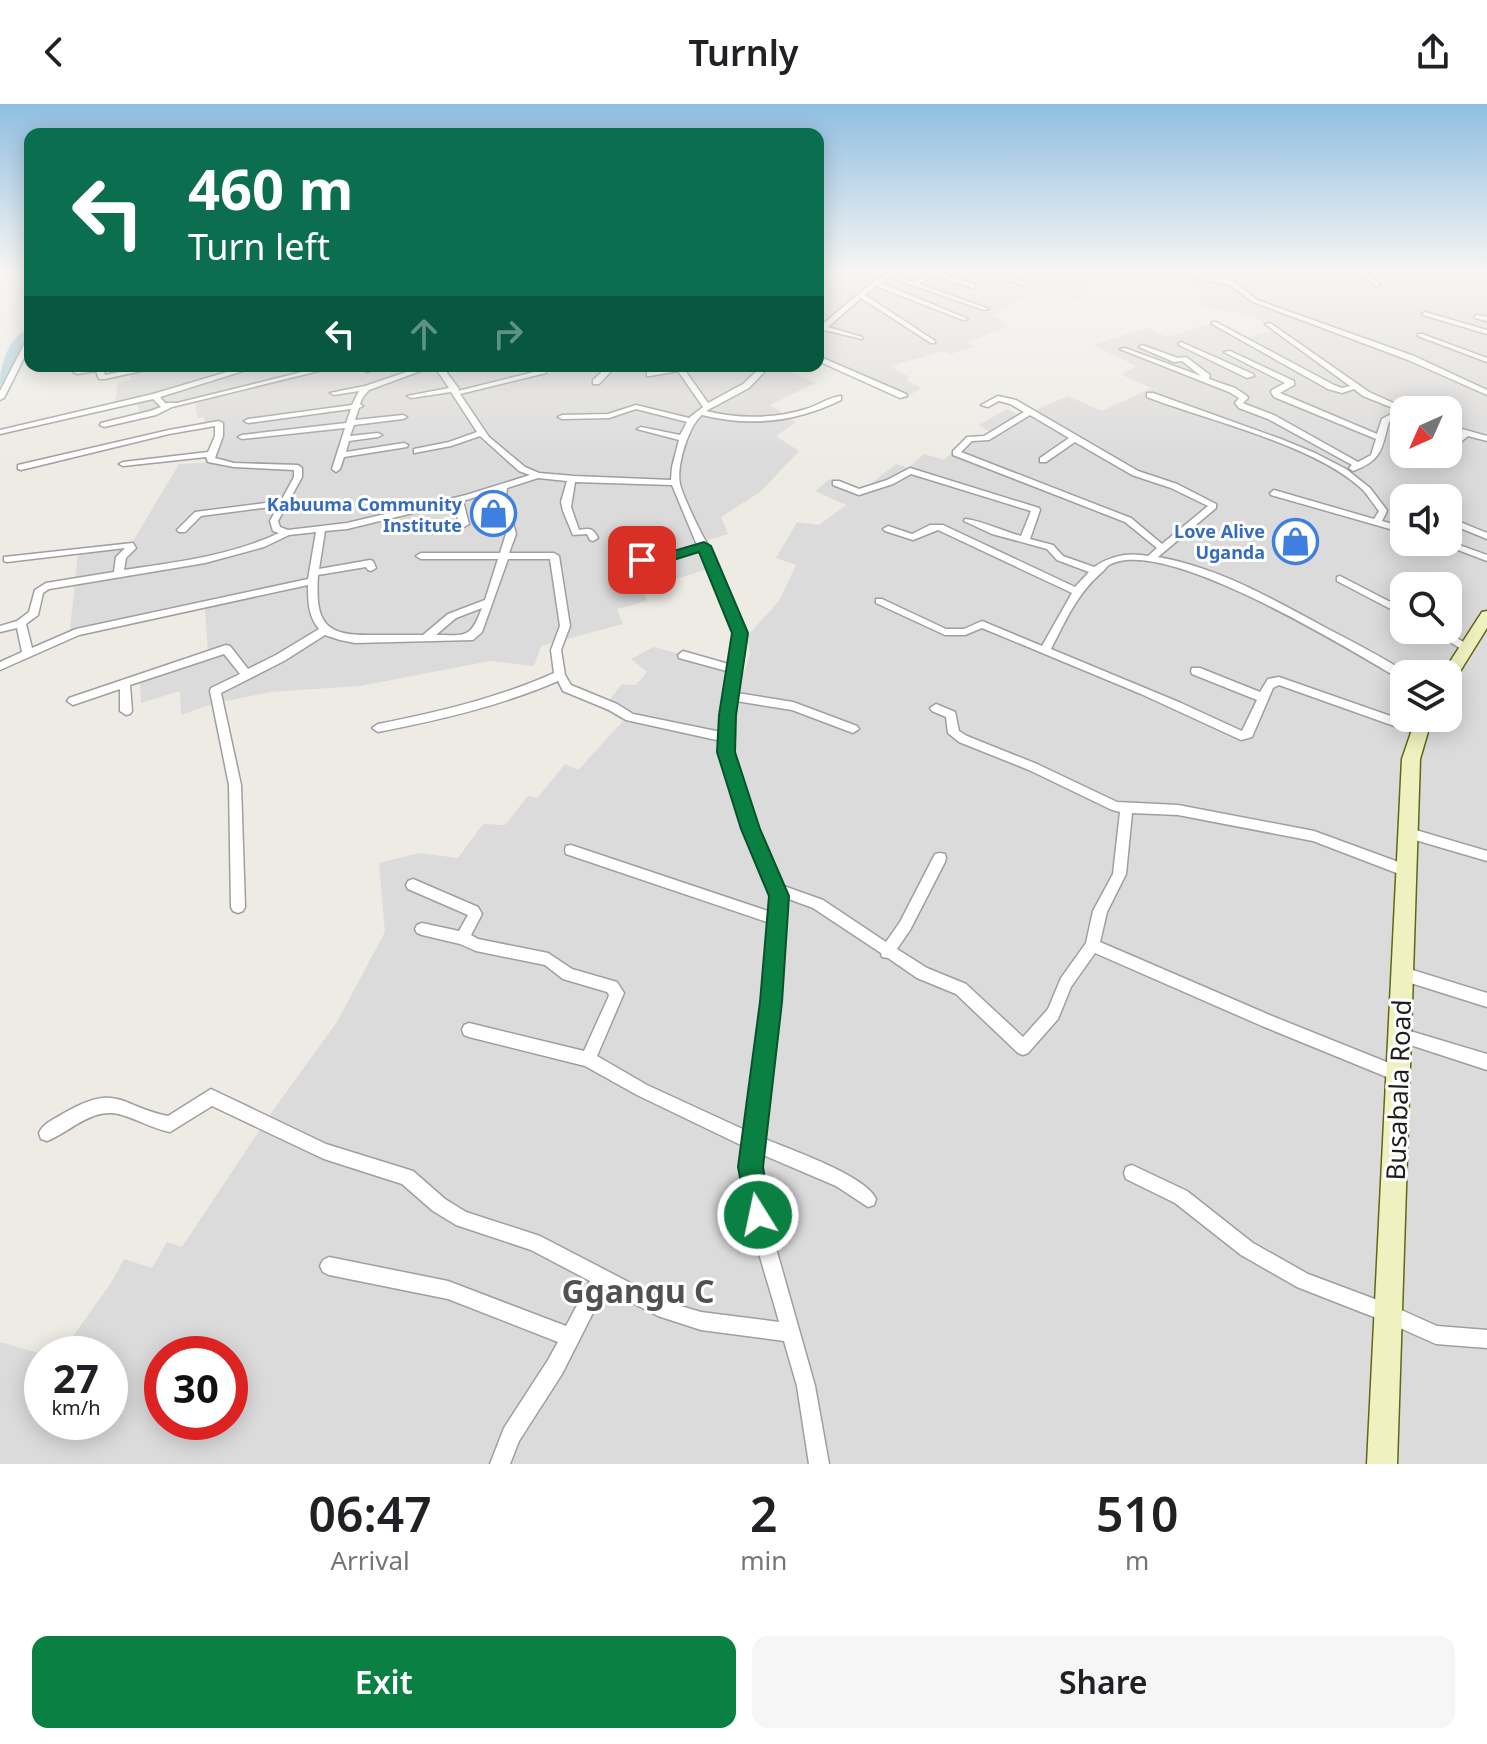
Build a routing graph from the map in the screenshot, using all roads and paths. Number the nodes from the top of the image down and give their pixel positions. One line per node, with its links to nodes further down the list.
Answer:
1 (837, 333): 7 (street)
2 (920, 333): 8 (street)
3 (1233, 333): 37 (street)
4 (1281, 333): 37 (street)
5 (1344, 333): 41 (street)
6 (1420, 335): 15 (street)
7 (860, 338)
8 (933, 342)
9 (1181, 344): 17 (street)
10 (1142, 347): 34 (street)
11 (1123, 349): 34 (street)
12 (24, 351): 47 (street)
13 (1228, 352): 14 (street)
14 (1238, 357): 17 (street); 69 (street)
15 (1487, 360)
16 (824, 361): 45 (street)
17 (1225, 363): 32 (street)
18 (100, 372): 19 (street)
19 (130, 372)
20 (235, 372): 43 (street)
21 (298, 372): 33 (street)
22 (302, 372): 46 (street)
23 (310, 372): 35 (street)
24 (413, 372): 38 (street)
25 (442, 372): 39 (street)
26 (539, 372): 39 (street)
27 (606, 372): 36 (street)
28 (658, 372): 31 (street)
29 (681, 372): 55 (street)
30 (760, 372): 55 (street)
31 (650, 374)
32 (1250, 376)
33 (266, 378)
34 (1206, 380): 81 (street)
35 (315, 381)
36 (596, 382)
37 (1356, 386): 49 (street)
38 (366, 388): 40 (street); 52 (street)
39 (456, 391): 44 (street); 65 (street)
40 (334, 393)
41 (1487, 393)
42 (1150, 395): 84 (street)
43 (155, 396): 51 (street); 63 (street)
44 (411, 396)
45 (903, 396)
46 (209, 397): 51 (street); 53 (street)
47 (0, 398)
48 (838, 398): 55 (street)
49 (1390, 404)
50 (985, 405): 54 (street)
51 (169, 406): 61 (street)
52 (359, 406): 59 (street); 60 (street)
53 (213, 408)
54 (1029, 412): 72 (street); 107 (street)
55 (699, 413): 57 (street); 71 (street)
56 (403, 417): 60 (street)
57 (562, 417)
58 (1390, 418): 69 (street)
59 (248, 421)
60 (350, 424): 68 (street); 73 (street)
61 (104, 425)
62 (641, 429): 71 (street)
63 (0, 432)
64 (1462, 432): 66 (street)
65 (482, 433): 76 (street); 85 (street)
66 (1466, 433): 70 (street); 74 (street)
67 (378, 435): 73 (street)
68 (242, 437)
69 (1378, 437): 81 (street)
70 (1462, 437)
71 (683, 438): 87 (street)
72 (1075, 438): 79 (street); 107 (street)
73 (344, 439): 78 (street)
74 (1487, 439)
75 (404, 445): 78 (street)
76 (417, 451)
77 (210, 454): 80 (street); 82 (street); 92 (street)
78 (340, 455): 83 (street)
79 (1043, 460)
80 (123, 464)
81 (1360, 466): 84 (street)
82 (21, 467)
83 (336, 469)
84 (1341, 472): 94 (street)
85 (538, 475): 86 (street); 89 (street)
86 (572, 479): 87 (street); 103 (street)
87 (675, 483): 105 (street)
88 (836, 483): 104 (street)
89 (503, 487): 91 (street); 110 (street)
90 (1274, 493): 94 (street)
91 (458, 500): 95 (street); 100 (street)
92 (282, 503): 99 (street); 101 (street)
93 (968, 521): 104 (street)
94 (1377, 522): 96 (street)
95 (464, 524)
96 (1390, 526)
97 (1462, 526): 102 (street)
98 (888, 529): 119 (street)
99 (182, 530)
100 (321, 531): 101 (street); 117 (street)
101 (287, 533): 116 (street)
102 (1487, 536)
103 (593, 538)
104 (1025, 539): 115 (street)
105 (704, 546): 106 (street); 136 (street)
106 (630, 547)
107 (1162, 548): 111 (street)
108 (1462, 549): 112 (street)
109 (421, 556): 110 (street)
110 (501, 557): 121 (street); 139 (street)
111 (1152, 557): 115 (street); 135 (street)
112 (1487, 558)
113 (7, 559): 116 (street)
114 (371, 568): 117 (street)
115 (1097, 572): 119 (street)
116 (119, 573): 124 (street)
117 (314, 577): 126 (street); 131 (street)
118 (1340, 579): 122 (street)
119 (1077, 592): 130 (street)
120 (879, 601): 130 (street)
121 (489, 602): 127 (street); 127 (street)
122 (1390, 606)
123 (1487, 616): 129 (street)
124 (21, 623): 125 (street); 131 (street)
125 (0, 629)
126 (325, 630): 127 (street); 138 (street)
127 (426, 638)
128 (1461, 644): 129 (street)
129 (1467, 647): 133 (street)
130 (1046, 649): 144 (street)
131 (28, 653): 134 (street)
132 (683, 655): 136 (street)
133 (1459, 660)
134 (0, 666)
135 (1390, 668)
136 (736, 670): 143 (street)
137 (1196, 671): 144 (street)
138 (247, 675): 141 (street); 161 (street)
139 (560, 675): 149 (street); 152 (street)
140 (103, 678): 142 (street)
141 (125, 684): 142 (street); 147 (street)
142 (102, 692): 145 (street)
143 (731, 696): 150 (street); 152 (street)
144 (1263, 698): 148 (street)
145 (73, 701)
146 (936, 708): 153 (street)
147 (126, 711)
148 (1390, 714)
149 (378, 728)
150 (853, 729)
151 (1419, 732): 154 (street, Busabala Road)
152 (727, 738): 160 (street)
153 (1126, 809): 158 (street); 165 (street)
154 (1409, 833): 156 (street); 158 (street, Busabala Road)
155 (571, 850): 162 (street)
156 (1487, 856)
157 (940, 858): 166 (street)
158 (1407, 871): 167 (street, Busabala Road)
159 (413, 885): 164 (street)
160 (777, 889): 162 (street); 166 (street)
161 (238, 907)
162 (778, 920): 175 (street)
163 (422, 929): 164 (street)
164 (463, 938): 171 (street)
165 (1092, 945): 166 (street); 173 (street)
166 (887, 952)
167 (1403, 974): 168 (street); 170 (street, Busabala Road)
168 (1487, 1000)
169 (469, 1030): 171 (street)
170 (1400, 1035): 172 (street); 173 (street, Busabala Road)
171 (588, 1059): 175 (street)
172 (1487, 1062)
173 (1399, 1074): 180 (street, Busabala Road)
174 (47, 1133): 179 (street)
175 (754, 1143): 177 (street); 181 (street)
176 (1132, 1173): 180 (street)
177 (868, 1199)
178 (329, 1266): 182 (street)
179 (602, 1277): 181 (street); 182 (street)
180 (1388, 1313): 183 (street); 186 (street, Busabala Road)
181 (790, 1333): 185 (street)
182 (570, 1337): 184 (street)
183 (1487, 1339)
184 (500, 1464)
185 (819, 1464)
186 (1382, 1464)

